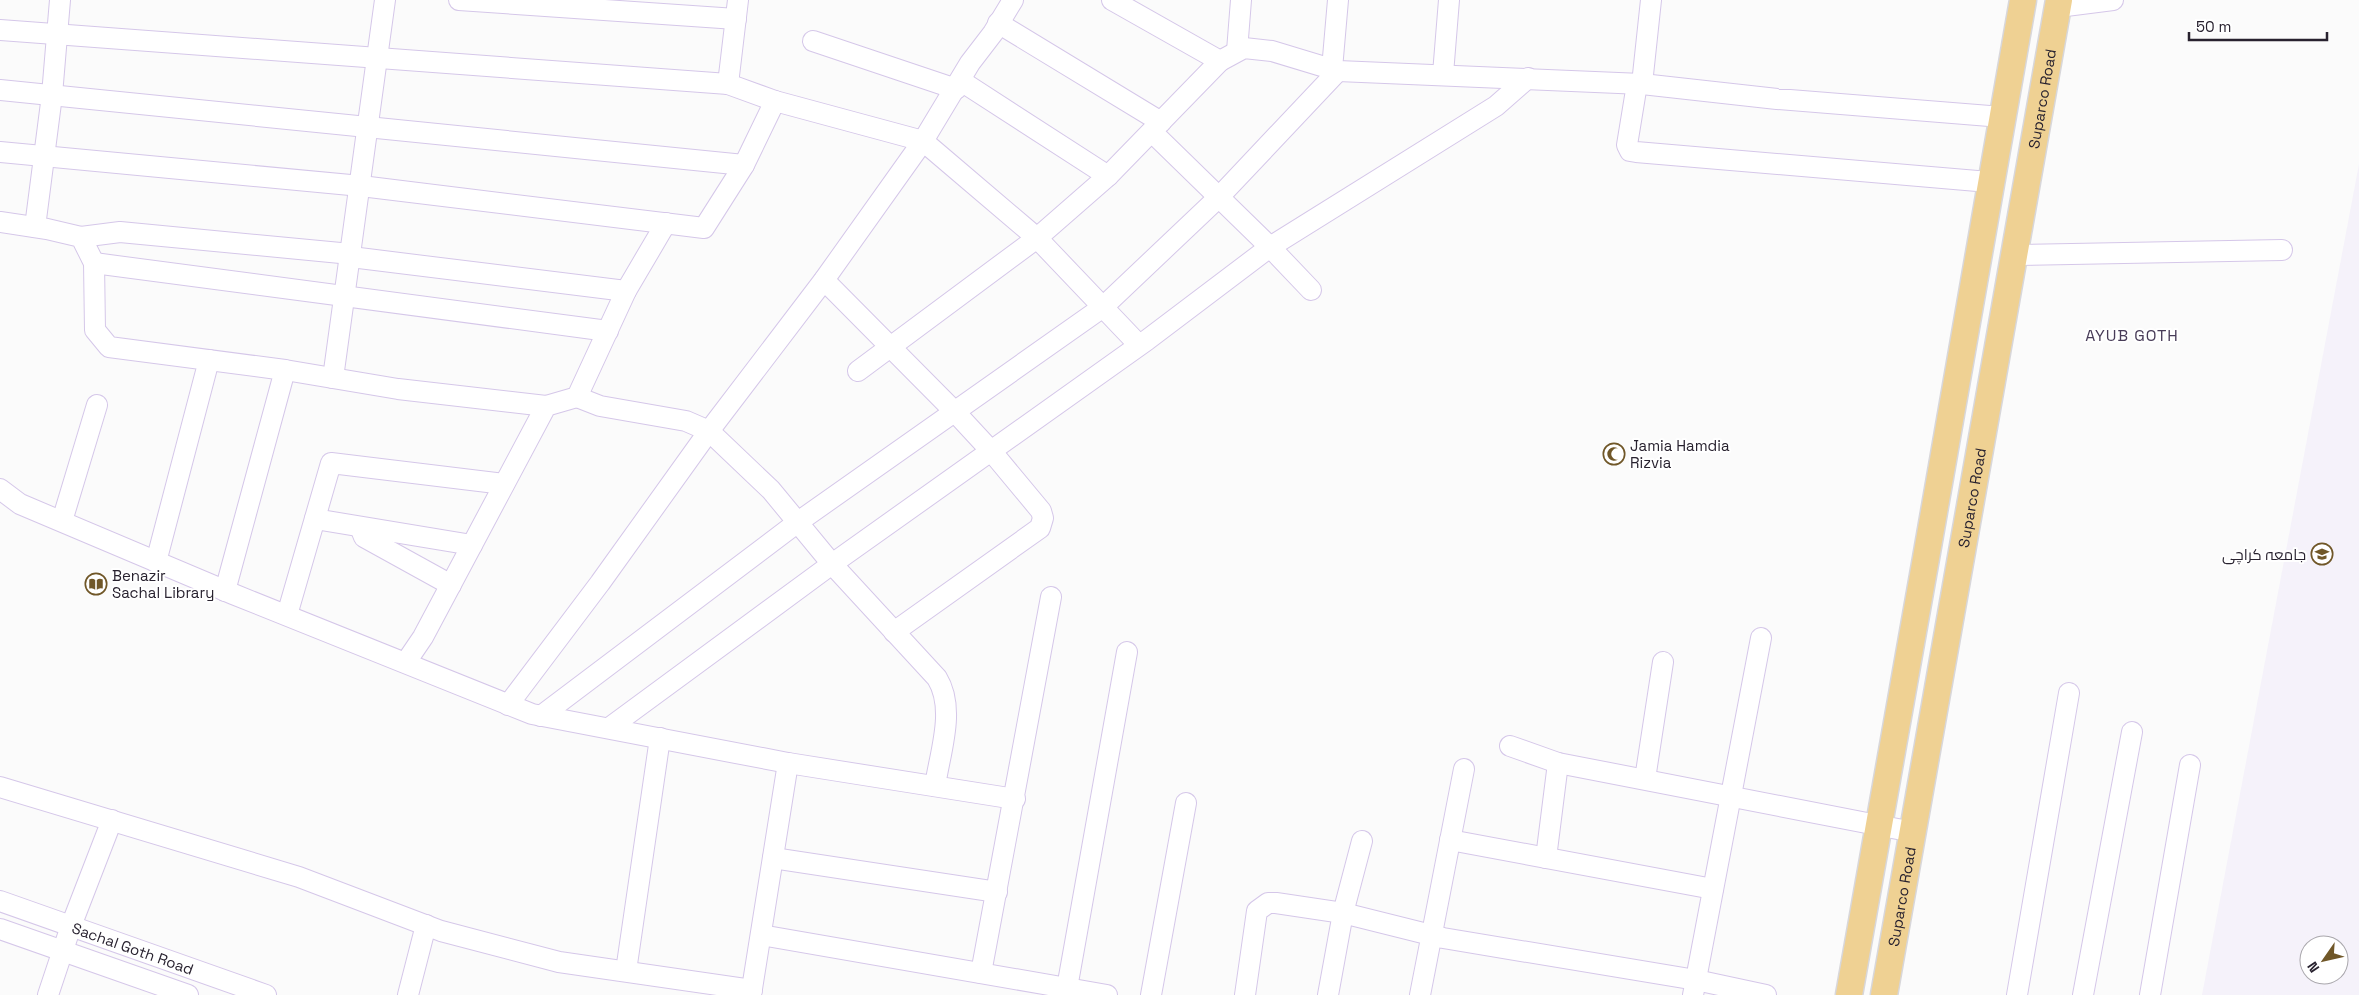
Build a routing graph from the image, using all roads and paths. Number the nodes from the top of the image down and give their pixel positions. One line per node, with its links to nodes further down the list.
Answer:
1 (60, 0): 16 (street)
2 (385, 0): 19 (street)
3 (459, 0): 13 (street)
4 (1012, 0): 14 (street)
5 (1112, 0): 20 (street)
6 (1241, 0): 18 (street)
7 (1338, 0): 21 (street)
8 (1449, 0): 22 (street)
9 (1651, 0): 25 (street)
10 (2023, 0): 30 (main road)
11 (2113, 0): 12 (street)
12 (2059, 4): 41 (main road, Suparco Road)
13 (737, 10): 24 (street)
14 (998, 22): 26 (street); 31 (street)
15 (0, 30): 16 (street)
16 (58, 35): 19 (street); 28 (street)
17 (813, 41): 26 (street)
18 (1237, 51): 20 (street); 21 (street)
19 (378, 60): 24 (street); 32 (street)
20 (1220, 61): 31 (street)
21 (1335, 70): 22 (street); 40 (street)
22 (1444, 74): 23 (street)
23 (1528, 78): 25 (street); 47 (street)
24 (728, 84): 29 (street)
25 (1640, 84): 30 (street); 39 (street)
26 (958, 85): 33 (street); 37 (street)
27 (0, 90): 28 (street)
28 (52, 95): 32 (street); 35 (street)
29 (776, 102): 33 (street); 36 (street)
30 (2002, 117): 39 (main road)
31 (1157, 127): 37 (street); 40 (street)
32 (368, 129): 36 (street); 38 (street)
33 (923, 141): 46 (street); 52 (street)
34 (0, 152): 35 (street)
35 (44, 156): 38 (street); 44 (street)
36 (744, 166): 43 (street)
37 (1108, 176): 46 (street)
38 (361, 186): 43 (street); 49 (street)
39 (1988, 189): 41 (main road); 108 (main road)
40 (1219, 197): 47 (street); 56 (street)
41 (2024, 202): 50 (main road, Suparco Road)
42 (0, 222): 44 (street)
43 (666, 223): 54 (street)
44 (35, 227): 45 (street)
45 (81, 237): 49 (street); 51 (street)
46 (1037, 238): 56 (street); 59 (street)
47 (1270, 247): 53 (street); 58 (street)
48 (2282, 250): 50 (street)
49 (351, 255): 54 (street); 55 (street)
50 (2016, 255): 109 (main road, Suparco Road)
51 (94, 263): 55 (street); 60 (street)
52 (824, 280): 59 (street); 68 (street)
53 (1311, 290)
54 (626, 291): 57 (street)
55 (345, 296): 57 (street); 63 (street)
56 (1103, 306): 58 (street); 67 (street)
57 (608, 331): 64 (street)
58 (1139, 345): 69 (street)
59 (891, 347): 62 (street); 67 (street)
60 (209, 360): 61 (street); 79 (street)
61 (285, 370): 63 (street); 82 (street)
62 (858, 371)
63 (333, 378): 66 (street)
64 (577, 397): 66 (street); 68 (street)
65 (97, 405): 75 (street)
66 (546, 406): 70 (street)
67 (954, 412): 69 (street); 76 (street)
68 (709, 430): 76 (street); 91 (street)
69 (992, 452): 80 (street); 85 (street)
70 (504, 484): 74 (street); 78 (street)
71 (0, 489): 72 (street)
72 (20, 504): 73 (street); 75 (street)
73 (0, 506)
74 (315, 519): 77 (street); 84 (street)
75 (62, 521): 79 (street)
76 (798, 522): 80 (street); 92 (street)
77 (360, 527): 78 (street); 81 (street)
78 (472, 545): 81 (street)
79 (156, 562): 82 (street)
80 (832, 564): 85 (street); 93 (street)
81 (450, 585): 88 (street)
82 (225, 590): 84 (street)
83 (1051, 597): 105 (street)
84 (287, 615): 88 (street)
85 (894, 632): 102 (street)
86 (1761, 638): 104 (street)
87 (1127, 652): 126 (street)
88 (406, 662): 91 (street)
89 (1663, 662): 101 (street)
90 (2069, 693): 141 (street)
91 (508, 704): 92 (street)
92 (541, 716): 93 (street)
93 (609, 728): 95 (street)
94 (2132, 732): 142 (street)
95 (660, 738): 97 (street); 124 (street)
96 (1510, 746): 98 (street)
97 (788, 763): 102 (street); 112 (street)
98 (1558, 763): 101 (street); 113 (street)
99 (2190, 765): 143 (street)
100 (1464, 769): 110 (street)
101 (1645, 779): 104 (street)
102 (935, 786): 105 (street)
103 (0, 787): 107 (street)
104 (1731, 795): 108 (street); 114 (street)
105 (1015, 799): 115 (street)
106 (1186, 803): 134 (street)
107 (112, 820): 118 (street); 119 (street)
108 (1880, 826): 109 (street); 139 (main road)
109 (1913, 832): 140 (main road, Suparco Road)
110 (1450, 840): 113 (street); 121 (street)
111 (1362, 841): 117 (street)
112 (773, 858): 115 (street); 122 (street)
113 (1546, 858): 114 (street)
114 (1713, 889): 127 (street)
115 (997, 892): 125 (street)
116 (0, 901): 119 (street, Sachal Goth Road)
117 (1343, 913): 121 (street); 135 (street); 136 (street)
118 (426, 925): 124 (street); 132 (street)
119 (71, 926): 123 (street); 131 (street, Sachal Goth Road)
120 (0, 929): 123 (street, Sachal Goth Road)
121 (1431, 934): 127 (street); 137 (street)
122 (761, 935): 125 (street); 128 (street)
123 (64, 951): 129 (street); 130 (street, Sachal Goth Road)
124 (626, 971): 128 (street)
125 (981, 973): 126 (street)
126 (1067, 988): 133 (street)
127 (1694, 988): 138 (street)
128 (751, 992)
129 (48, 995)
130 (188, 995)
131 (266, 995)
132 (408, 995)
133 (1107, 995)
134 (1151, 995)
135 (1245, 995)
136 (1328, 995)
137 (1420, 995)
138 (1766, 995)
139 (1849, 995)
140 (1884, 995)
141 (2017, 995)
142 (2083, 995)
143 (2150, 995)

